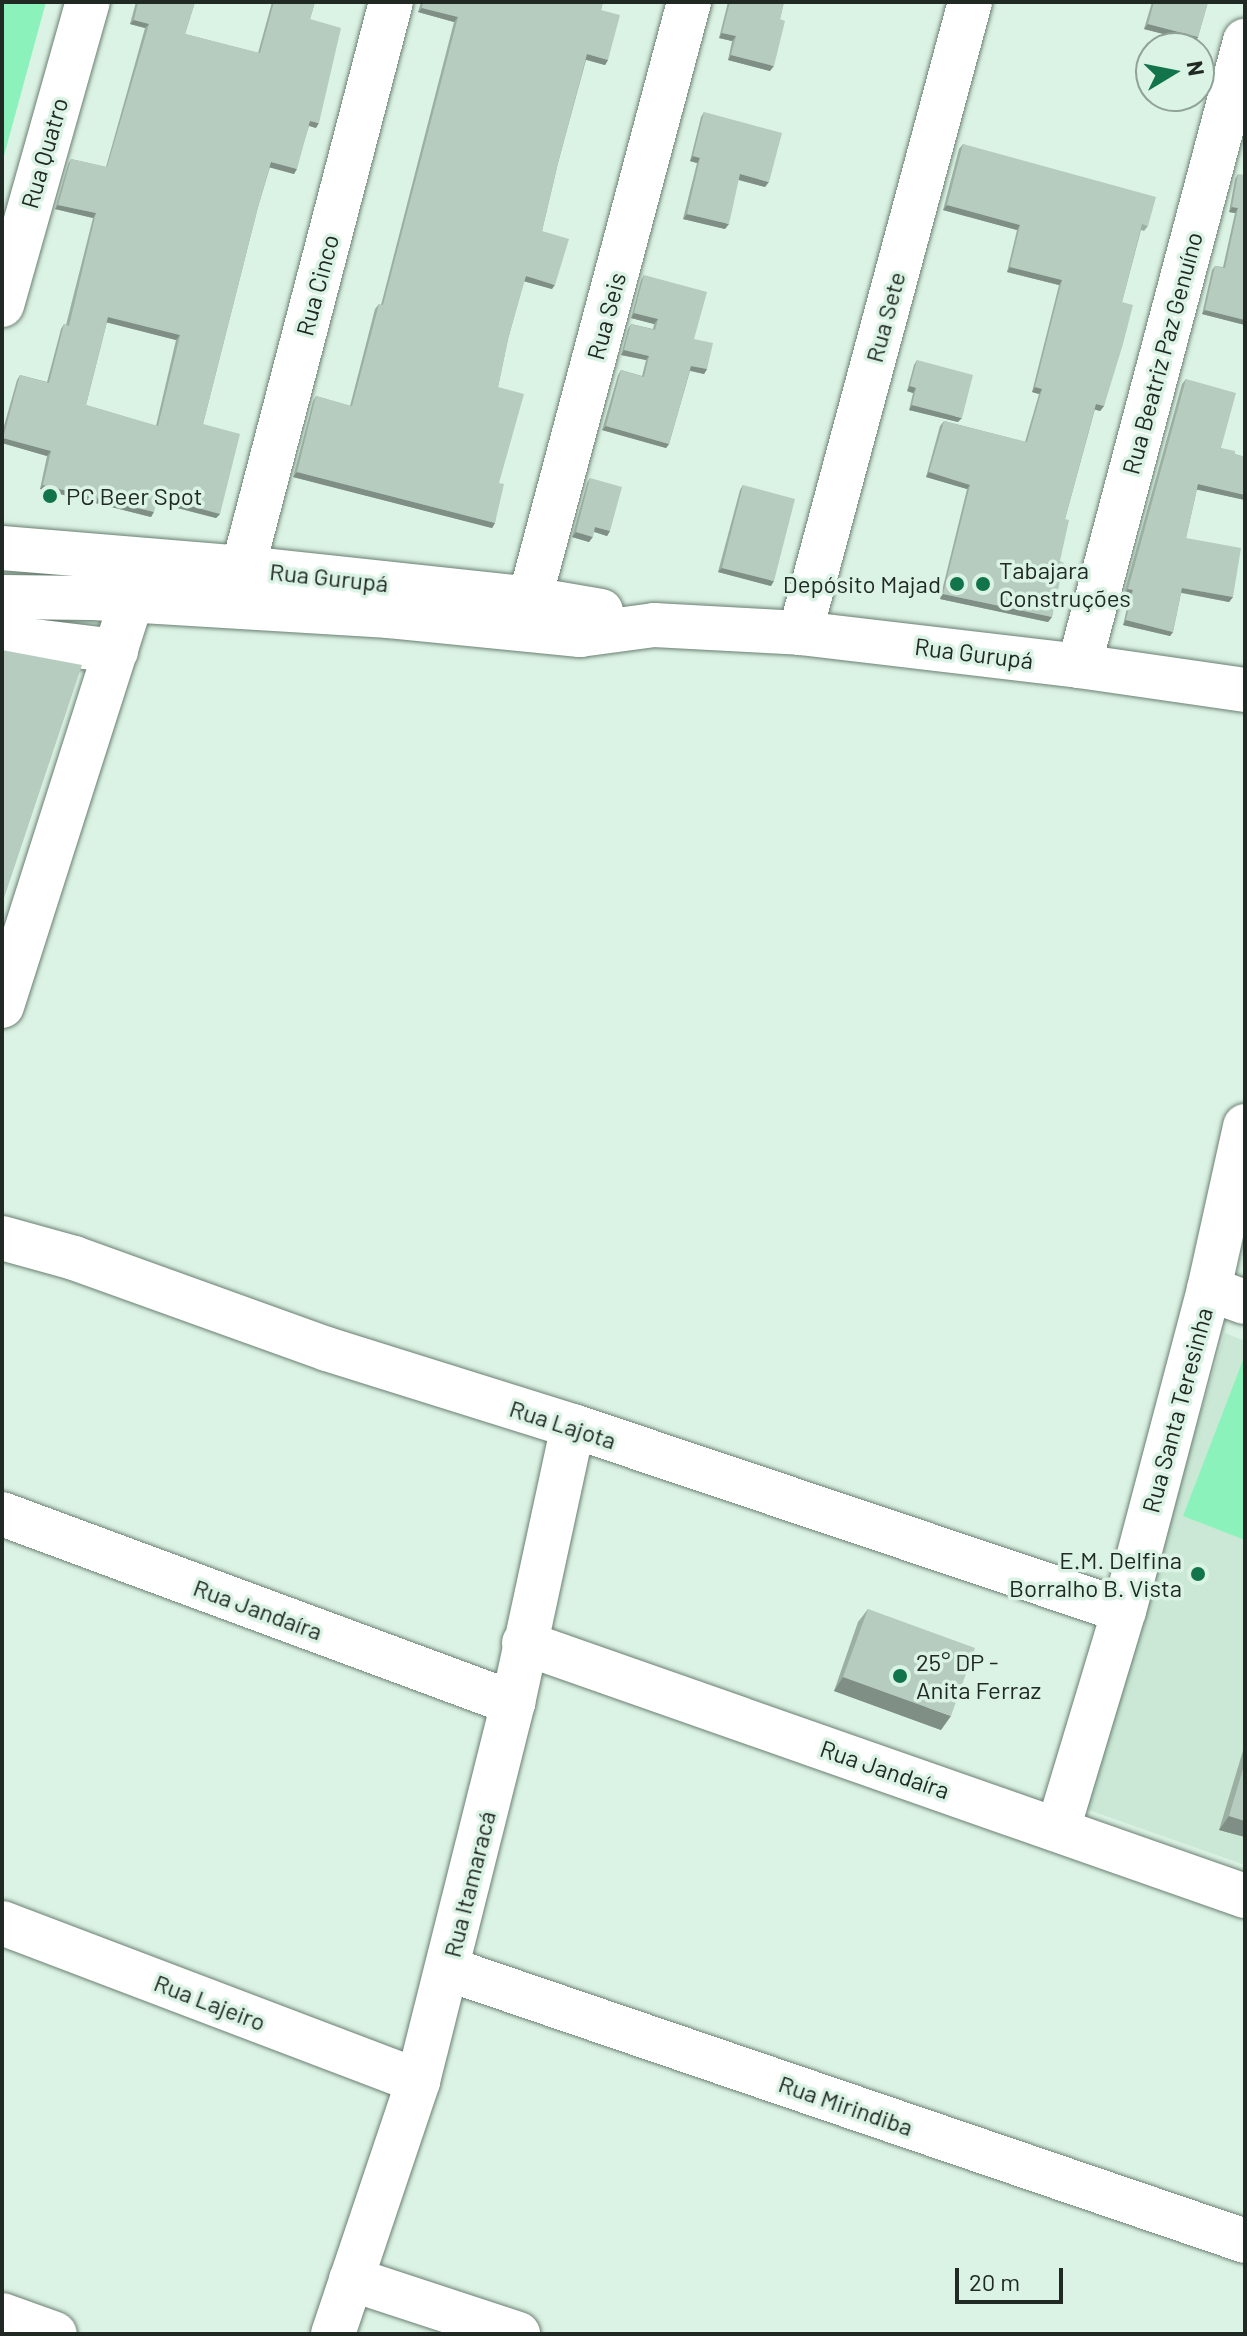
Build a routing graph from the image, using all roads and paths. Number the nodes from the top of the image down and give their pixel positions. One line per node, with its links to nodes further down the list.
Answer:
1 (88, 2): 6 (street, Rua Quatro)
2 (391, 2): 8 (street, Rua Cinco)
3 (689, 2): 11 (street, Rua Seis)
4 (970, 2): 12 (street, Rua Sete)
5 (1245, 41): 15 (street, Rua Beatriz Paz Genuíno)
6 (3, 291)
7 (2, 548): 9 (street, Rua Gurupá)
8 (243, 568): 9 (street, Rua Gurupá); 11 (street, Rua Gurupá)
9 (138, 580): 10 (street, Rua Gurupá); 11 (street, Rua Gurupá); 14 (street)
10 (2, 597)
11 (526, 615): 12 (street, Rua Gurupá)
12 (800, 633): 15 (street, Rua Gurupá)
13 (2, 637): 14 (street)
14 (116, 651): 17 (street)
15 (1079, 666): 16 (street, Rua Gurupá)
16 (1245, 690)
17 (2, 1006)
18 (1245, 1126): 20 (street, Rua Santa Teresinha)
19 (2, 1238): 21 (street, Rua Lajota)
20 (1227, 1295): 23 (street, Rua Santa Teresinha)
21 (573, 1426): 23 (street, Rua Lajota); 24 (street, Rua Itamaracá)
22 (2, 1514): 25 (street, Rua Jandaíra)
23 (1124, 1611): 26 (street, Rua Santa Teresinha)
24 (524, 1643): 25 (street, Rua Itamaracá); 26 (street, Rua Jandaíra)
25 (513, 1703): 29 (street, Rua Itamaracá)
26 (1058, 1829): 27 (street, Rua Jandaíra)
27 (1245, 1896)
28 (2, 1923): 30 (street, Rua Lajeiro)
29 (448, 1969): 30 (street, Rua Itamaracá); 31 (street, Rua Mirindiba)
30 (418, 2081): 32 (street, Rua Itamaracá)
31 (1245, 2241)
32 (351, 2279): 35 (street, Rua Itamaracá); 36 (street)
33 (2, 2315): 34 (street)
34 (55, 2334)
35 (333, 2334)
36 (518, 2334)

